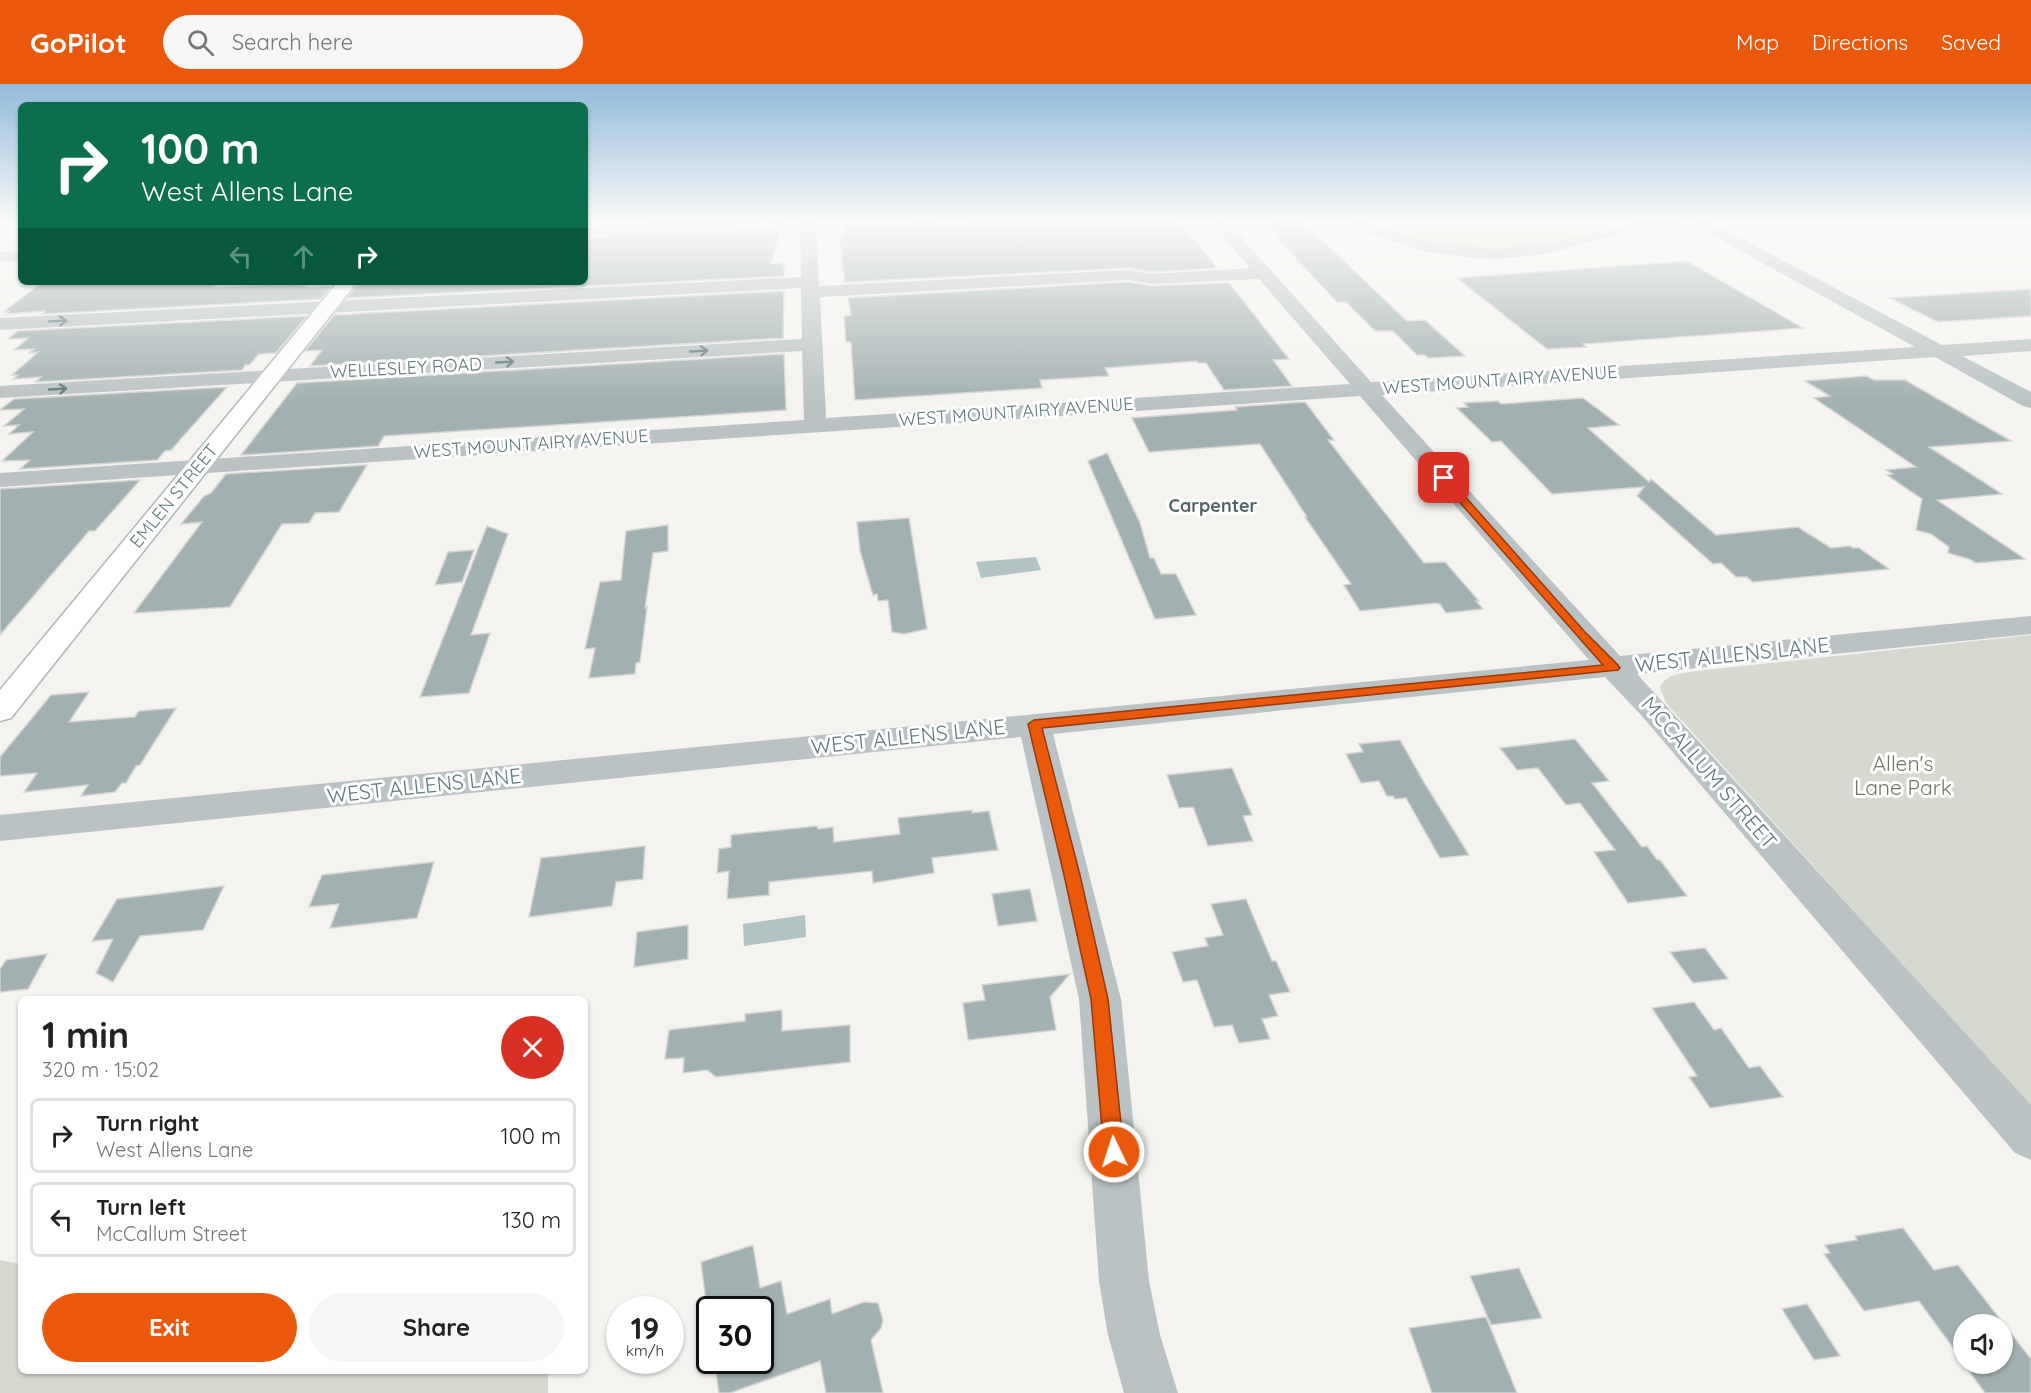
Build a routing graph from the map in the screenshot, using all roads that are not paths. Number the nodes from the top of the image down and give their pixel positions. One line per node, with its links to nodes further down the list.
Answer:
1 (811, 282): 6 (street)
2 (1142, 282): 6 (street)
3 (1271, 282): 13 (street, MCCALLUM STREET)
4 (1809, 282): 11 (street)
5 (345, 285): 7 (main road, EMLEN STREET)
6 (811, 292): 7 (street); 9 (street)
7 (327, 307): 8 (street, one-way to 7); 12 (main road, EMLEN STREET)
8 (0, 324)
9 (812, 344): 12 (street, WELLESLEY ROAD, one-way to 9); 16 (street)
10 (2031, 345): 11 (street, WEST MOUNT AIRY AVENUE)
11 (1936, 351): 13 (street, WEST MOUNT AIRY AVENUE); 15 (street)
12 (271, 376): 14 (street, WELLESLEY ROAD, one-way to 12); 17 (main road, EMLEN STREET)
13 (1365, 388): 16 (street, WEST MOUNT AIRY AVENUE); 20 (street, MCCALLUM STREET)
14 (0, 392)
15 (2031, 401)
16 (815, 426): 17 (street, WEST MOUNT AIRY AVENUE)
17 (198, 467): 18 (street, WEST MOUNT AIRY AVENUE); 21 (main road, EMLEN STREET)
18 (0, 480)
19 (2031, 625): 20 (street, WEST ALLENS LANE)
20 (1613, 668): 22 (street, WEST ALLENS LANE); 24 (street, MCCALLUM STREET)
21 (0, 711)
22 (1034, 724): 23 (street, WEST ALLENS LANE); 25 (street)
23 (0, 828)
24 (2031, 1138)
25 (1151, 1393)

